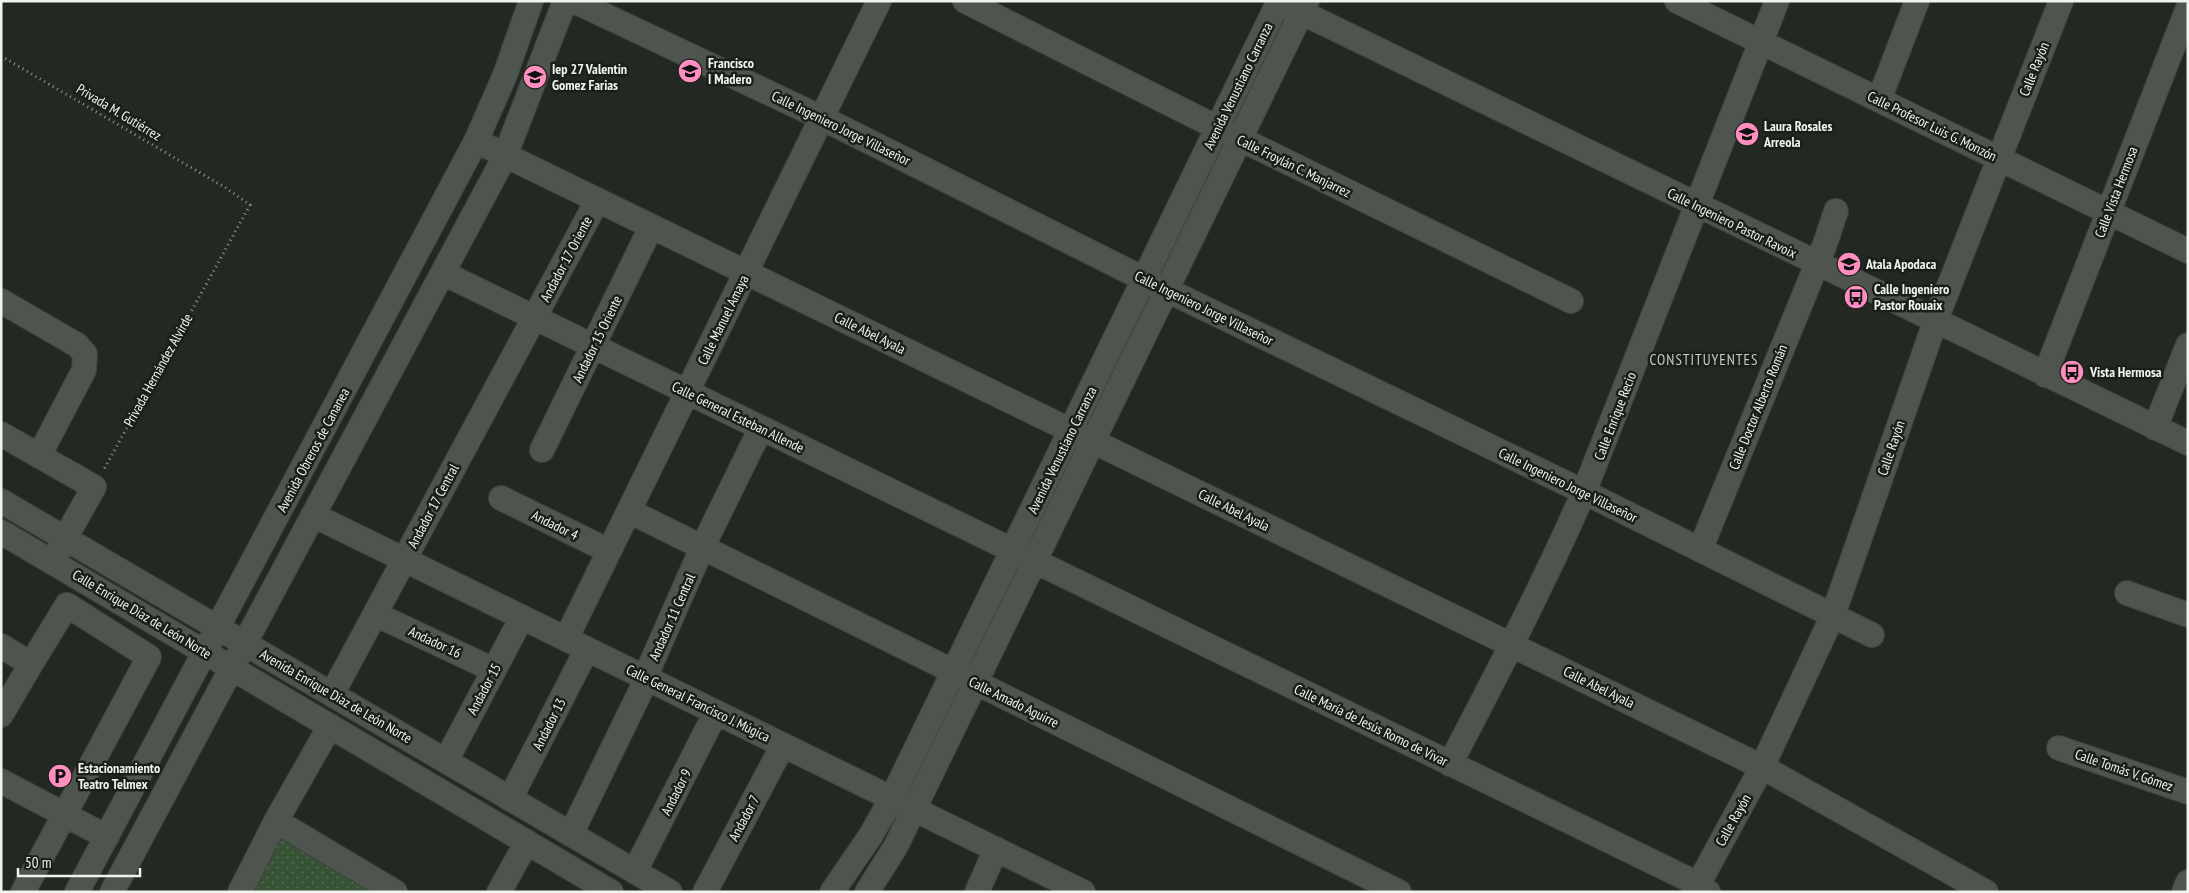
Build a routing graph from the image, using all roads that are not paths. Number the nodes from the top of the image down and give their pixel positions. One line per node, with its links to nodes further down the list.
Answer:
1 (531, 1): 18 (street, Avenida Obreros de Cananea)
2 (565, 1): 19 (street)
3 (574, 1): 15 (street, Calle Ingeniero Jorge Villaseñor)
4 (879, 1): 15 (street, Calle Manuel Amaya)
5 (965, 1): 16 (street, Calle Froylán C. Manjarrez)
6 (1279, 1): 11 (street, Calle Ingeniero Pastor Ravoix); 16 (street, Avenida Venustiano Carranza)
7 (1677, 1): 13 (street, Calle Profesor Luis G. Monzón)
8 (1778, 1): 13 (street, Calle Enrique Recio)
9 (1917, 1): 14 (street)
10 (2061, 1): 20 (street, Calle Rayón)
11 (1305, 7): 17 (street, Avenida Venustiano Carranza); 22 (street, Calle Ingeniero Pastor Ravoix)
12 (2188, 8): 24 (street, Calle Vista Hermosa)
13 (1762, 41): 14 (street, Calle Profesor Luis G. Monzón); 22 (street, Calle Enrique Recio)
14 (1879, 100): 20 (street, Calle Profesor Luis G. Monzón)
15 (822, 118): 29 (street, Calle Manuel Amaya); 30 (street, Calle Ingeniero Jorge Villaseñor)
16 (1218, 128): 17 (street, Calle Froylán C. Manjarrez); 30 (street, Avenida Venustiano Carranza)
17 (1240, 139): 31 (street, Avenida Venustiano Carranza); 33 (street, Calle Froylán C. Manjarrez)
18 (476, 141): 19 (street, Calle Abel Ayala); 68 (street, Avenida Obreros de Cananea)
19 (505, 156): 21 (street, Calle Abel Ayala); 28 (street)
20 (1999, 159): 24 (street, Calle Profesor Luis G. Monzón); 35 (street, Calle Rayón)
21 (598, 201): 25 (street, Calle Abel Ayala); 34 (street, Andador 17 Oriente)
22 (1697, 206): 27 (street, Calle Ingeniero Pastor Ravoix); 48 (street, Calle Enrique Recio)
23 (1836, 211): 27 (street, Calle Doctor Alberto Román)
24 (2108, 212): 26 (street, Calle Profesor Luis G. Monzón); 38 (street, Calle Vista Hermosa)
25 (651, 227): 29 (street, Calle Abel Ayala); 37 (street, Andador 15 Oriente)
26 (2188, 250)
27 (1817, 264): 35 (street, Calle Ingeniero Pastor Ravoix); 56 (street, Calle Doctor Alberto Román)
28 (443, 273): 34 (street, Calle General Esteban Allende); 52 (street)
29 (746, 273): 39 (street, Calle Manuel Amaya); 42 (street, Calle Abel Ayala)
30 (1144, 279): 31 (street, Calle Ingeniero Jorge Villaseñor); 42 (street, Avenida Venustiano Carranza)
31 (1166, 290): 44 (street, Avenida Venustiano Carranza); 48 (street, Calle Ingeniero Jorge Villaseñor)
32 (1, 301): 47 (street)
33 (1571, 301)
34 (534, 318): 37 (street, Calle General Esteban Allende); 59 (street, Andador 17 Central)
35 (1934, 322): 38 (street, Calle Ingeniero Pastor Ravoix); 65 (street, Calle Rayón)
36 (2188, 344): 41 (street)
37 (593, 346): 39 (street, Calle General Esteban Allende); 46 (street, Andador 15 Oriente)
38 (2045, 375): 41 (street, Calle Ingeniero Pastor Ravoix)
39 (687, 392): 40 (street, Calle General Esteban Allende); 51 (street, Calle Manuel Amaya)
40 (761, 428): 55 (street, Andador 11 Central); 58 (street, Calle General Esteban Allende)
41 (2155, 428): 45 (street, Calle Ingeniero Pastor Ravoix)
42 (1071, 431): 44 (street, Calle Abel Ayala); 58 (street, Avenida Venustiano Carranza)
43 (1, 434): 47 (street)
44 (1092, 441): 58 (street, Avenida Venustiano Carranza); 72 (street, Calle Abel Ayala)
45 (2188, 443)
46 (542, 450)
47 (39, 456): 54 (street)
48 (1584, 492): 56 (street, Calle Ingeniero Jorge Villaseñor); 72 (street, Calle Enrique Recio)
49 (501, 498): 57 (street, Andador 4)
50 (1, 500): 54 (street, Avenida Enrique Díaz de León Norte)
51 (629, 512): 55 (street, Calle Amado Aguirre); 57 (street, Calle Manuel Amaya)
52 (313, 515): 59 (street, Calle General Francisco J. Múgica); 70 (street)
53 (1, 532): 60 (street)
54 (66, 538): 60 (street); 68 (street, Avenida Enrique Díaz de León Norte)
55 (702, 548): 78 (street, Calle Amado Aguirre); 79 (street, Andador 11 Central)
56 (1700, 550): 65 (street, Calle Ingeniero Jorge Villaseñor)
57 (609, 551): 71 (street, Calle Manuel Amaya)
58 (1023, 556): 78 (street, Avenida Venustiano Carranza); 87 (street, Calle María de Jesús Romo de Vivar)
59 (404, 559): 64 (street, Andador 17 Central); 67 (street, Calle General Francisco J. Múgica)
60 (52, 561): 61 (street, Calle Enrique Díaz de León Norte)
61 (82, 579): 63 (street); 74 (street, Calle Enrique Díaz de León Norte)
62 (2127, 592): 66 (street)
63 (67, 605): 75 (street); 94 (street)
64 (375, 614): 77 (street, Andador 16); 80 (street, Andador 17 Central)
65 (1833, 615): 69 (street, Calle Ingeniero Jorge Villaseñor); 88 (street, Calle Rayón)
66 (2188, 615)
67 (522, 617): 71 (street, Calle General Francisco J. Múgica); 77 (street, Andador 15)
68 (219, 628): 70 (street, Avenida Enrique Díaz de León Norte); 74 (street, Avenida Obreros de Cananea)
69 (1872, 635)
70 (244, 643): 76 (street); 80 (street, Avenida Enrique Díaz de León Norte)
71 (576, 644): 79 (street, Calle General Francisco J. Múgica); 92 (street, Andador 13)
72 (1513, 645): 87 (street, Calle Enrique Recio); 88 (street, Calle Abel Ayala)
73 (1, 646): 75 (street)
74 (206, 652): 76 (street, Calle Enrique Díaz de León Norte); 97 (street, Avenida Obreros de Cananea)
75 (31, 664): 82 (street)
76 (232, 667): 83 (street, Avenida Enrique Díaz de León Norte); 106 (street)
77 (494, 670): 86 (street, Andador 15)
78 (964, 677): 91 (street, Avenida Venustiano Carranza); 93 (street, Avenida Venustiano Carranza); 116 (street, Calle Amado Aguirre)
79 (647, 678): 81 (street, Calle General Francisco J. Múgica); 96 (street, Andador 11 Central)
80 (332, 694): 86 (street, Avenida Enrique Díaz de León Norte)
81 (716, 712): 84 (street, Calle General Francisco J. Múgica); 100 (street, Andador 9)
82 (1, 715)
83 (330, 726): 95 (street); 98 (street, Avenida Enrique Díaz de León Norte)
84 (783, 745): 91 (street, Calle General Francisco J. Múgica); 112 (street, Andador 7)
85 (2060, 748): 90 (street, Calle Tomás V. Gómez)
86 (446, 761): 92 (street, Avenida Enrique Díaz de León Norte)
87 (1450, 764): 103 (street, Calle María de Jesús Romo de Vivar)
88 (1762, 767): 103 (street, Calle Rayón); 117 (street, Calle Abel Ayala)
89 (1, 781): 94 (street)
90 (2188, 792)
91 (892, 798): 93 (street, Calle General Francisco J. Múgica); 113 (street, Avenida Venustiano Carranza)
92 (510, 799): 96 (street, Avenida Enrique Díaz de León Norte)
93 (914, 809): 99 (street, Calle General Francisco J. Múgica); 114 (street, Avenida Venustiano Carranza)
94 (64, 813): 97 (street); 105 (street)
95 (276, 821): 107 (street); 108 (street)
96 (571, 834): 100 (street, Avenida Enrique Díaz de León Norte)
97 (107, 837): 104 (street, Avenida Obreros de Cananea)
98 (527, 842): 109 (street); 110 (street, Avenida Enrique Díaz de León Norte)
99 (996, 849): 102 (street, Calle General Francisco J. Múgica); 115 (street)
100 (635, 871): 111 (street, Avenida Enrique Díaz de León Norte)
101 (2188, 882): 118 (street)
102 (1071, 889)
103 (1700, 889)
104 (83, 890)
105 (23, 892)
106 (112, 892)
107 (240, 892)
108 (395, 892)
109 (499, 892)
110 (611, 892)
111 (670, 892)
112 (705, 892)
113 (832, 892)
114 (867, 892)
115 (977, 892)
116 (1399, 892)
117 (1986, 892)
118 (2184, 892)

